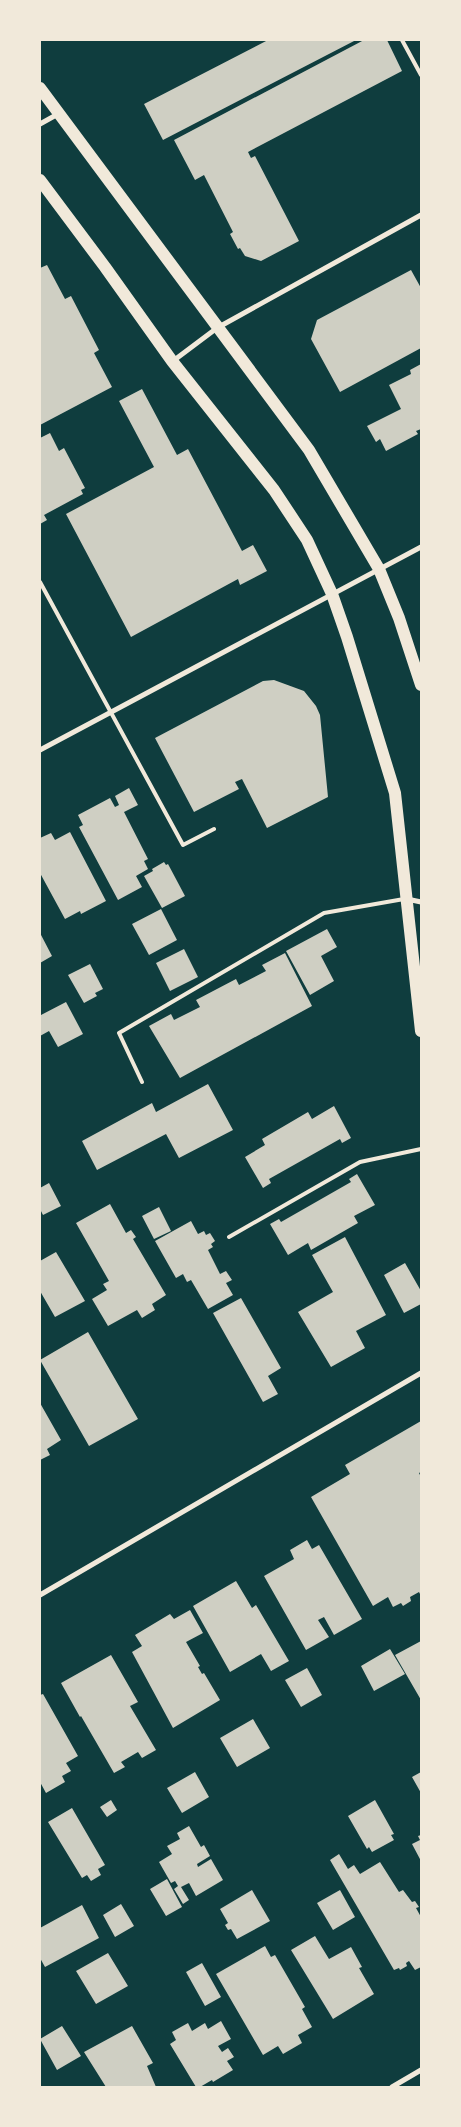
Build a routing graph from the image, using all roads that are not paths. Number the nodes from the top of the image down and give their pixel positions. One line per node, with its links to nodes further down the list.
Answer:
1 (402, 40): 2 (lane)
2 (421, 75)
3 (40, 88): 4 (main road)
4 (59, 114): 5 (street); 8 (main road)
5 (40, 124)
6 (40, 180): 9 (main road)
7 (421, 215): 8 (street)
8 (217, 328): 9 (street); 11 (main road)
9 (172, 361): 13 (main road)
10 (421, 547): 11 (street)
11 (379, 569): 13 (street); 14 (main road)
12 (40, 582): 15 (lane)
13 (332, 594): 15 (street); 18 (main road)
14 (421, 686)
15 (111, 712): 16 (street); 17 (lane)
16 (40, 750)
17 (214, 829)
18 (406, 899): 19 (street); 20 (main road); 21 (lane)
19 (421, 902)
20 (421, 1031)
21 (142, 1082)
22 (421, 1149): 23 (lane)
23 (229, 1237)
24 (421, 1373): 25 (street)
25 (40, 1595)
26 (421, 2070): 27 (street)
27 (392, 2087)

